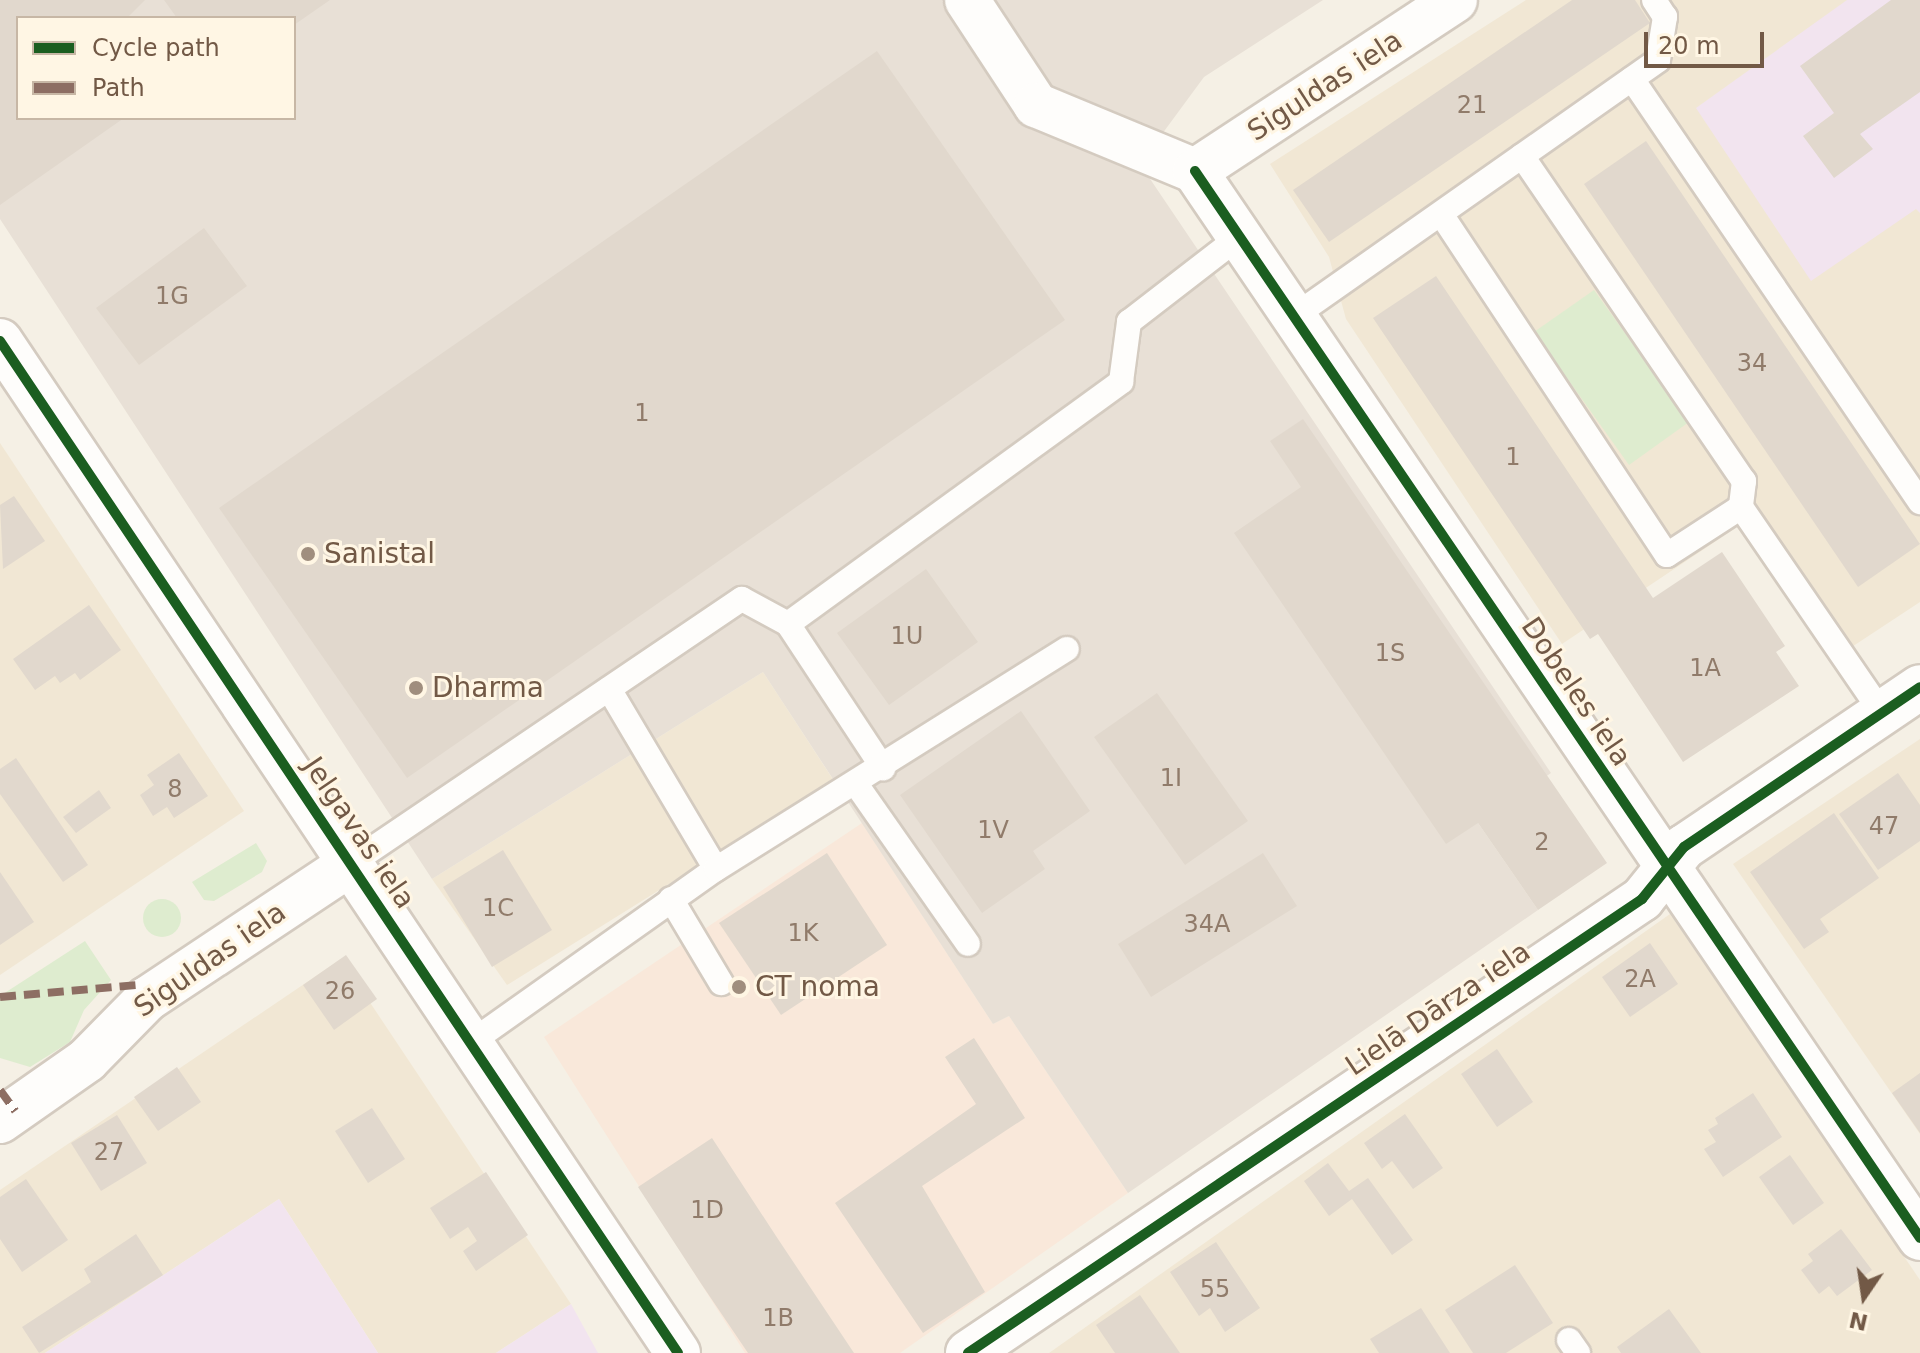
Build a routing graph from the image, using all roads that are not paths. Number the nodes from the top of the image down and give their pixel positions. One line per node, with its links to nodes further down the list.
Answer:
1 (967, 0): 6 (street)
2 (1455, 0): 6 (street, Siguldas iela)
3 (1654, 0): 4 (lane)
4 (1632, 79): 5 (lane); 11 (lane)
5 (1522, 156): 7 (lane); 12 (lane)
6 (1195, 171): 8 (street, Dobeles iela)
7 (1441, 214): 9 (lane); 12 (lane)
8 (1239, 237): 9 (street, Dobeles iela); 13 (lane)
9 (1293, 317): 22 (street, Dobeles iela)
10 (0, 341): 20 (street, Jelgavas iela)
11 (1920, 502)
12 (1741, 507): 17 (lane)
13 (788, 624): 16 (lane); 18 (lane)
14 (1067, 649): 18 (lane)
15 (1920, 687): 17 (street, Lielā Dārza iela)
16 (609, 689): 20 (lane); 21 (lane)
17 (1882, 713): 22 (street, Lielā Dārza iela)
18 (883, 768): 19 (lane)
19 (856, 784): 21 (lane); 24 (lane)
20 (350, 864): 26 (street, Jelgavas iela); 27 (street, Siguldas iela)
21 (716, 869): 23 (lane)
22 (1665, 871): 28 (street, Dobeles iela); 30 (street, Lielā Dārza iela)
23 (671, 899): 25 (lane); 26 (lane)
24 (968, 944)
25 (721, 983)
26 (470, 1043): 29 (street, Jelgavas iela)
27 (5, 1107)
28 (1920, 1238)
29 (678, 1353)
30 (968, 1353)

